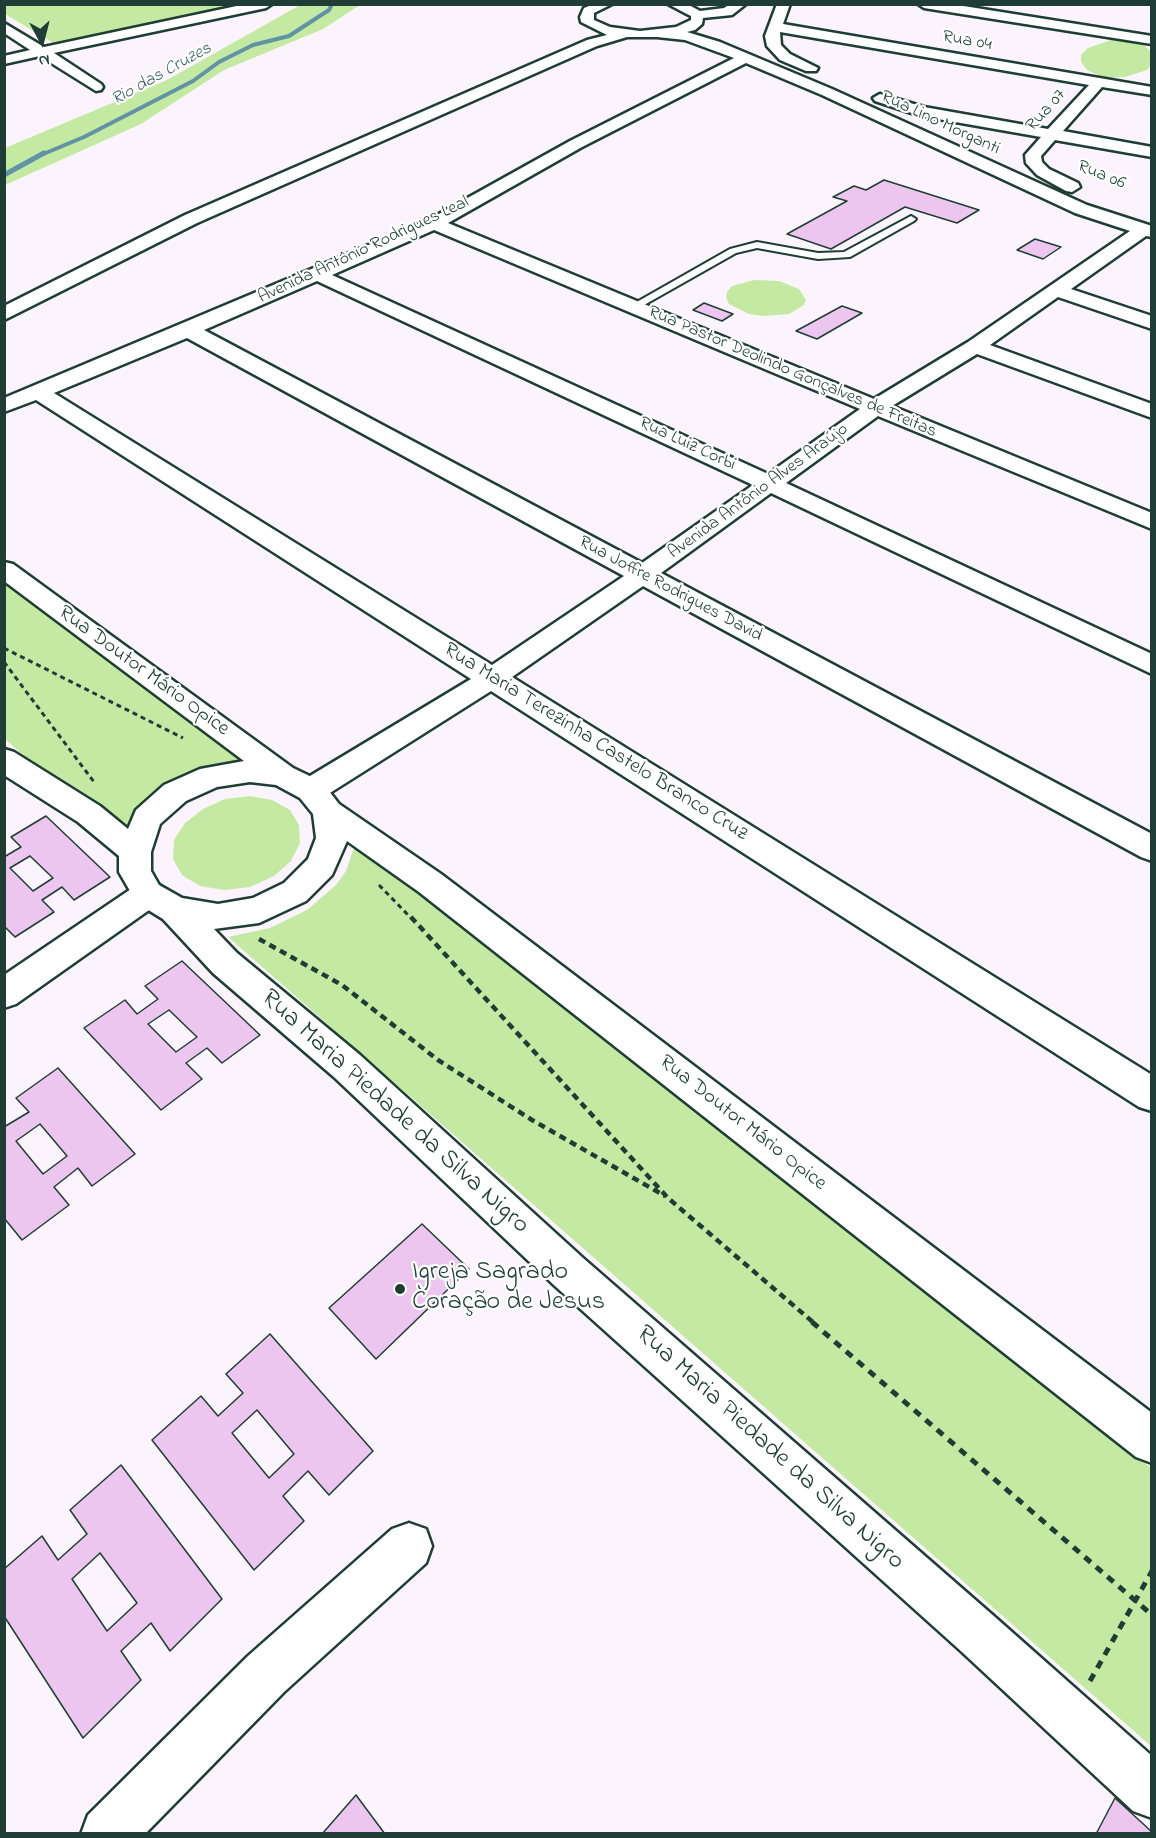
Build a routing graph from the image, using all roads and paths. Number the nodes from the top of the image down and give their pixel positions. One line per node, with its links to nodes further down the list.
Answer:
1 (266, 4): 16 (street)
2 (606, 4): 12 (street)
3 (740, 4): 7 (street)
4 (784, 4): 9 (street)
5 (924, 4): 10 (street)
6 (677, 5): 7 (street)
7 (697, 18): 11 (street); 15 (street)
8 (4, 27): 16 (street)
9 (776, 27): 20 (street, Rua 04); 21 (street)
10 (1103, 33): 13 (street); 14 (street)
11 (660, 34): 12 (street); 15 (street, Rua Lino Morganti)
12 (594, 35): 35 (street)
13 (1144, 36)
14 (1086, 42)
15 (715, 45): 17 (street, Rua Lino Morganti)
16 (43, 51): 18 (street); 22 (street)
17 (745, 58): 30 (street, Avenida Antônio Rodrigues Leal); 31 (street, Rua Lino Morganti)
18 (4, 60)
19 (1152, 74): 23 (street)
20 (1099, 82): 23 (street, Rua 04); 26 (street, Rua 07)
21 (844, 83)
22 (96, 87)
23 (1125, 87): 24 (street, Rua 04)
24 (1152, 91)
25 (863, 92): 26 (street)
26 (1052, 134): 27 (street); 28 (street, Rua 07)
27 (1152, 152)
28 (1038, 168): 31 (street, Rua 06)
29 (911, 219): 34 (lane)
30 (434, 224): 32 (street, Avenida Antônio Rodrigues Leal); 34 (street, Rua Pastor Deolindo Gonçalves de Freitas)
31 (1149, 226): 33 (street, Avenida Antônio Alves Araújo)
32 (318, 275): 37 (street, Avenida Antônio Rodrigues Leal); 43 (street, Rua Luiz Corbi)
33 (1056, 290): 36 (street); 38 (street, Avenida Antônio Alves Araújo)
34 (633, 307): 41 (street, Rua Pastor Deolindo Gonçalves de Freitas)
35 (4, 314)
36 (1152, 323)
37 (188, 330): 39 (street, Avenida Antônio Rodrigues Leal); 46 (street, Rua Joffre Rodrigues David)
38 (975, 346): 41 (street, Avenida Antônio Alves Araújo); 42 (street)
39 (38, 392): 40 (street, Avenida Antônio Rodrigues Leal); 50 (street, Rua Maria Terezinha Castelo Branco Cruz)
40 (4, 406)
41 (875, 408): 43 (street, Avenida Antônio Alves Araújo); 44 (street, Rua Pastor Deolindo Gonçalves de Freitas)
42 (1152, 412)
43 (770, 484): 46 (street, Avenida Antônio Alves Araújo); 49 (street, Rua Luiz Corbi)
44 (1152, 522)
45 (4, 569): 53 (street, Rua Doutor Mário Opice)
46 (642, 575): 50 (street, Avenida Antônio Alves Araújo); 56 (street, Rua Joffre Rodrigues David)
47 (4, 648): 51 (path)
48 (4, 662): 54 (path)
49 (1152, 665)
50 (492, 678): 55 (street, Avenida Antônio Alves Araújo); 61 (street, Rua Maria Terezinha Castelo Branco Cruz)
51 (186, 739)
52 (4, 759): 57 (street)
53 (282, 775): 55 (street); 57 (street)
54 (100, 792)
55 (324, 813): 59 (street); 62 (path); 63 (street, Rua Doutor Mário Opice)
56 (1152, 849)
57 (135, 852): 58 (street)
58 (161, 902): 59 (street); 60 (street); 68 (street, Rua Maria Piedade da Silva Nigro)
59 (218, 917): 62 (path)
60 (4, 994)
61 (1152, 1095)
62 (668, 1198): 66 (path)
63 (1152, 1441)
64 (409, 1546): 70 (street)
65 (1152, 1571): 66 (path)
66 (1134, 1600): 67 (path); 68 (path)
67 (1152, 1615)
68 (1070, 1717): 69 (street, Rua Maria Piedade da Silva Nigro)
69 (1152, 1792)
70 (107, 1833)

